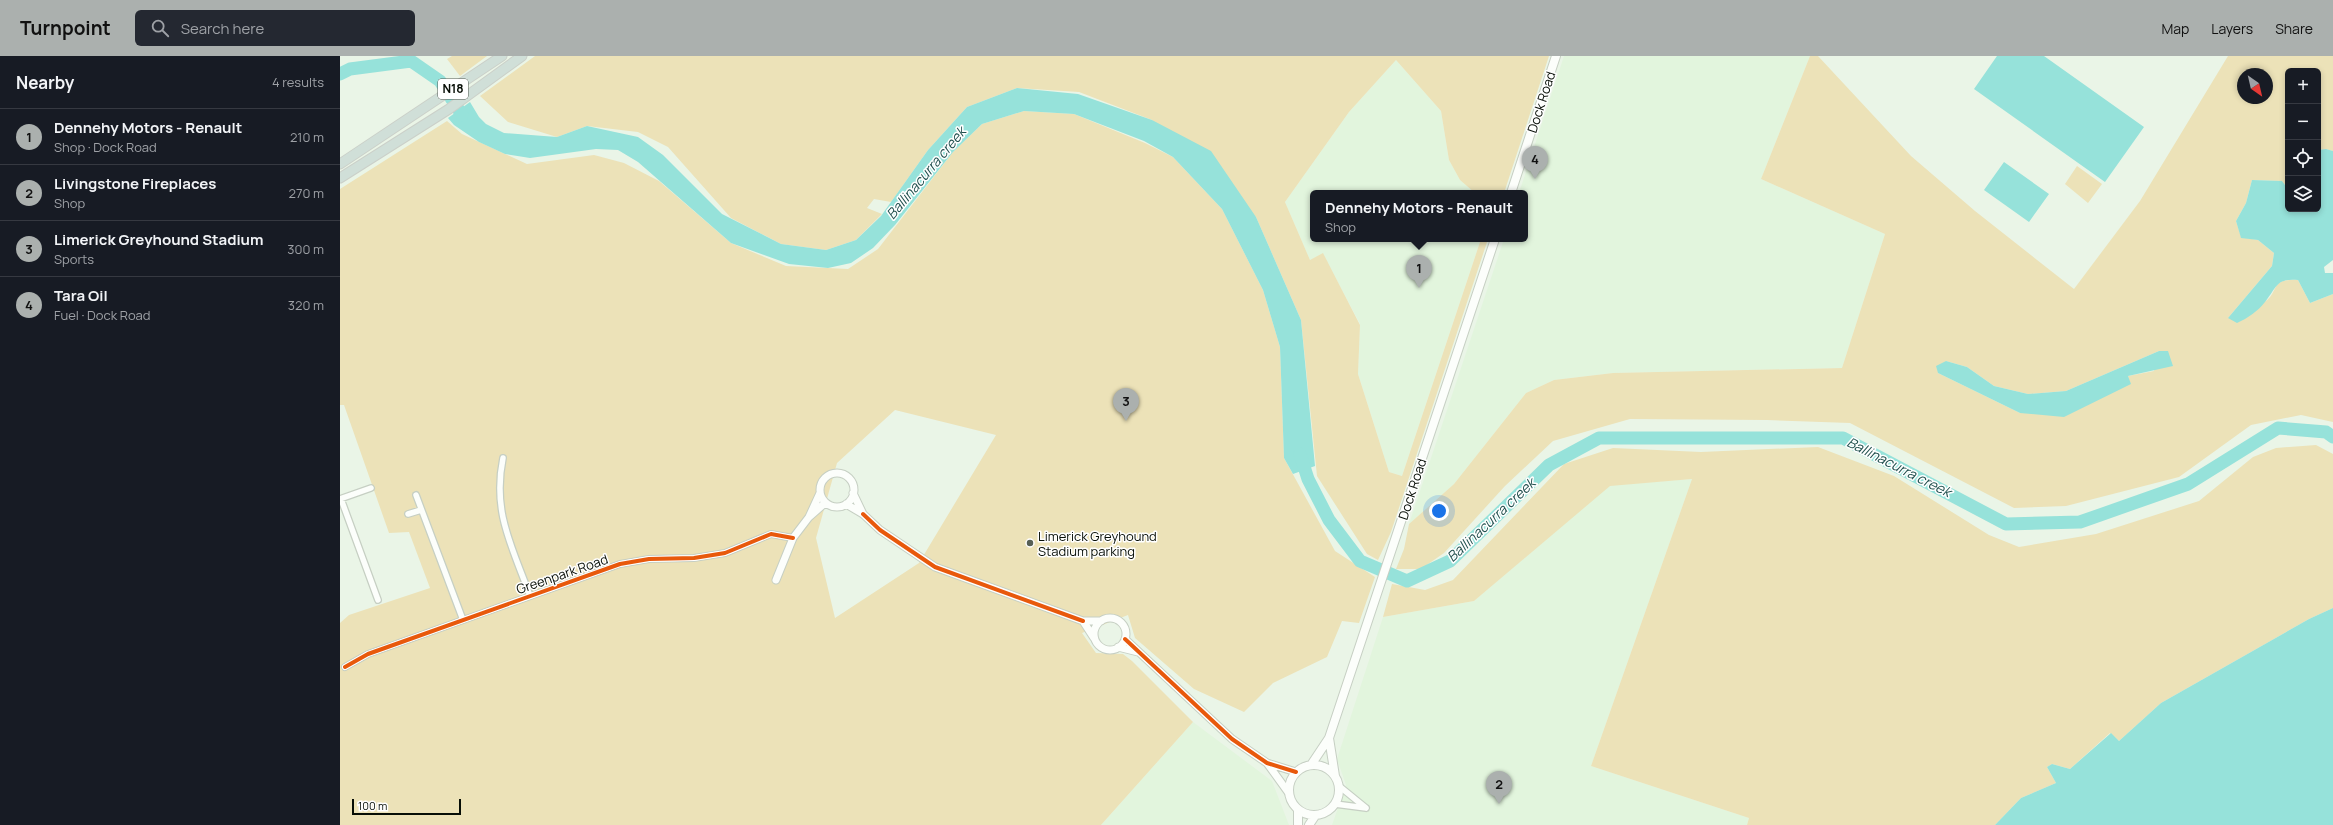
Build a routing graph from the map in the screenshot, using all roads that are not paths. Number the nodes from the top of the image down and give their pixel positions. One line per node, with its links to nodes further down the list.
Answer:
1 (522, 56): 5 (highway, N18)
2 (1556, 56): 6 (main road, Dock Road)
3 (499, 58): 4 (highway, N18)
4 (340, 164)
5 (340, 178)
6 (1512, 190)
7 (1494, 242): 32 (main road, Dock Road)
8 (503, 458): 22 (street)
9 (371, 488): 13 (street)
10 (853, 493): 11 (street); 15 (street); 18 (street)
11 (820, 494): 14 (street); 19 (street)
12 (416, 495): 16 (street)
13 (340, 499): 23 (street)
14 (825, 503): 15 (street); 19 (street)
15 (846, 504): 18 (street)
16 (421, 510): 17 (street); 24 (street)
17 (408, 514)
18 (863, 514): 25 (street)
19 (809, 517): 20 (street)
20 (793, 538): 21 (street); 22 (street, Greenpark Road)
21 (776, 580)
22 (530, 596): 24 (street, Greenpark Road)
23 (378, 600)
24 (463, 620): 31 (street, Greenpark Road)
25 (1083, 621): 26 (street); 27 (street)
26 (1101, 621): 27 (street); 28 (street)
27 (1094, 638): 29 (street)
28 (1125, 639): 29 (street); 30 (street)
29 (1118, 647): 30 (street)
30 (1138, 652): 33 (street)
31 (345, 667)
32 (1328, 738): 34 (main road, Dock Road); 36 (main road, Dock Road)
33 (1267, 763): 35 (street); 38 (street)
34 (1311, 765): 35 (main road); 36 (main road)
35 (1296, 772): 38 (main road)
36 (1335, 776): 37 (main road)
37 (1339, 786): 39 (main road); 39 (street)
38 (1288, 792): 40 (main road)
39 (1335, 804): 41 (main road)
40 (1298, 811): 41 (main road); 42 (main road)
41 (1315, 816): 43 (main road)
42 (1298, 825)
43 (1309, 825)

